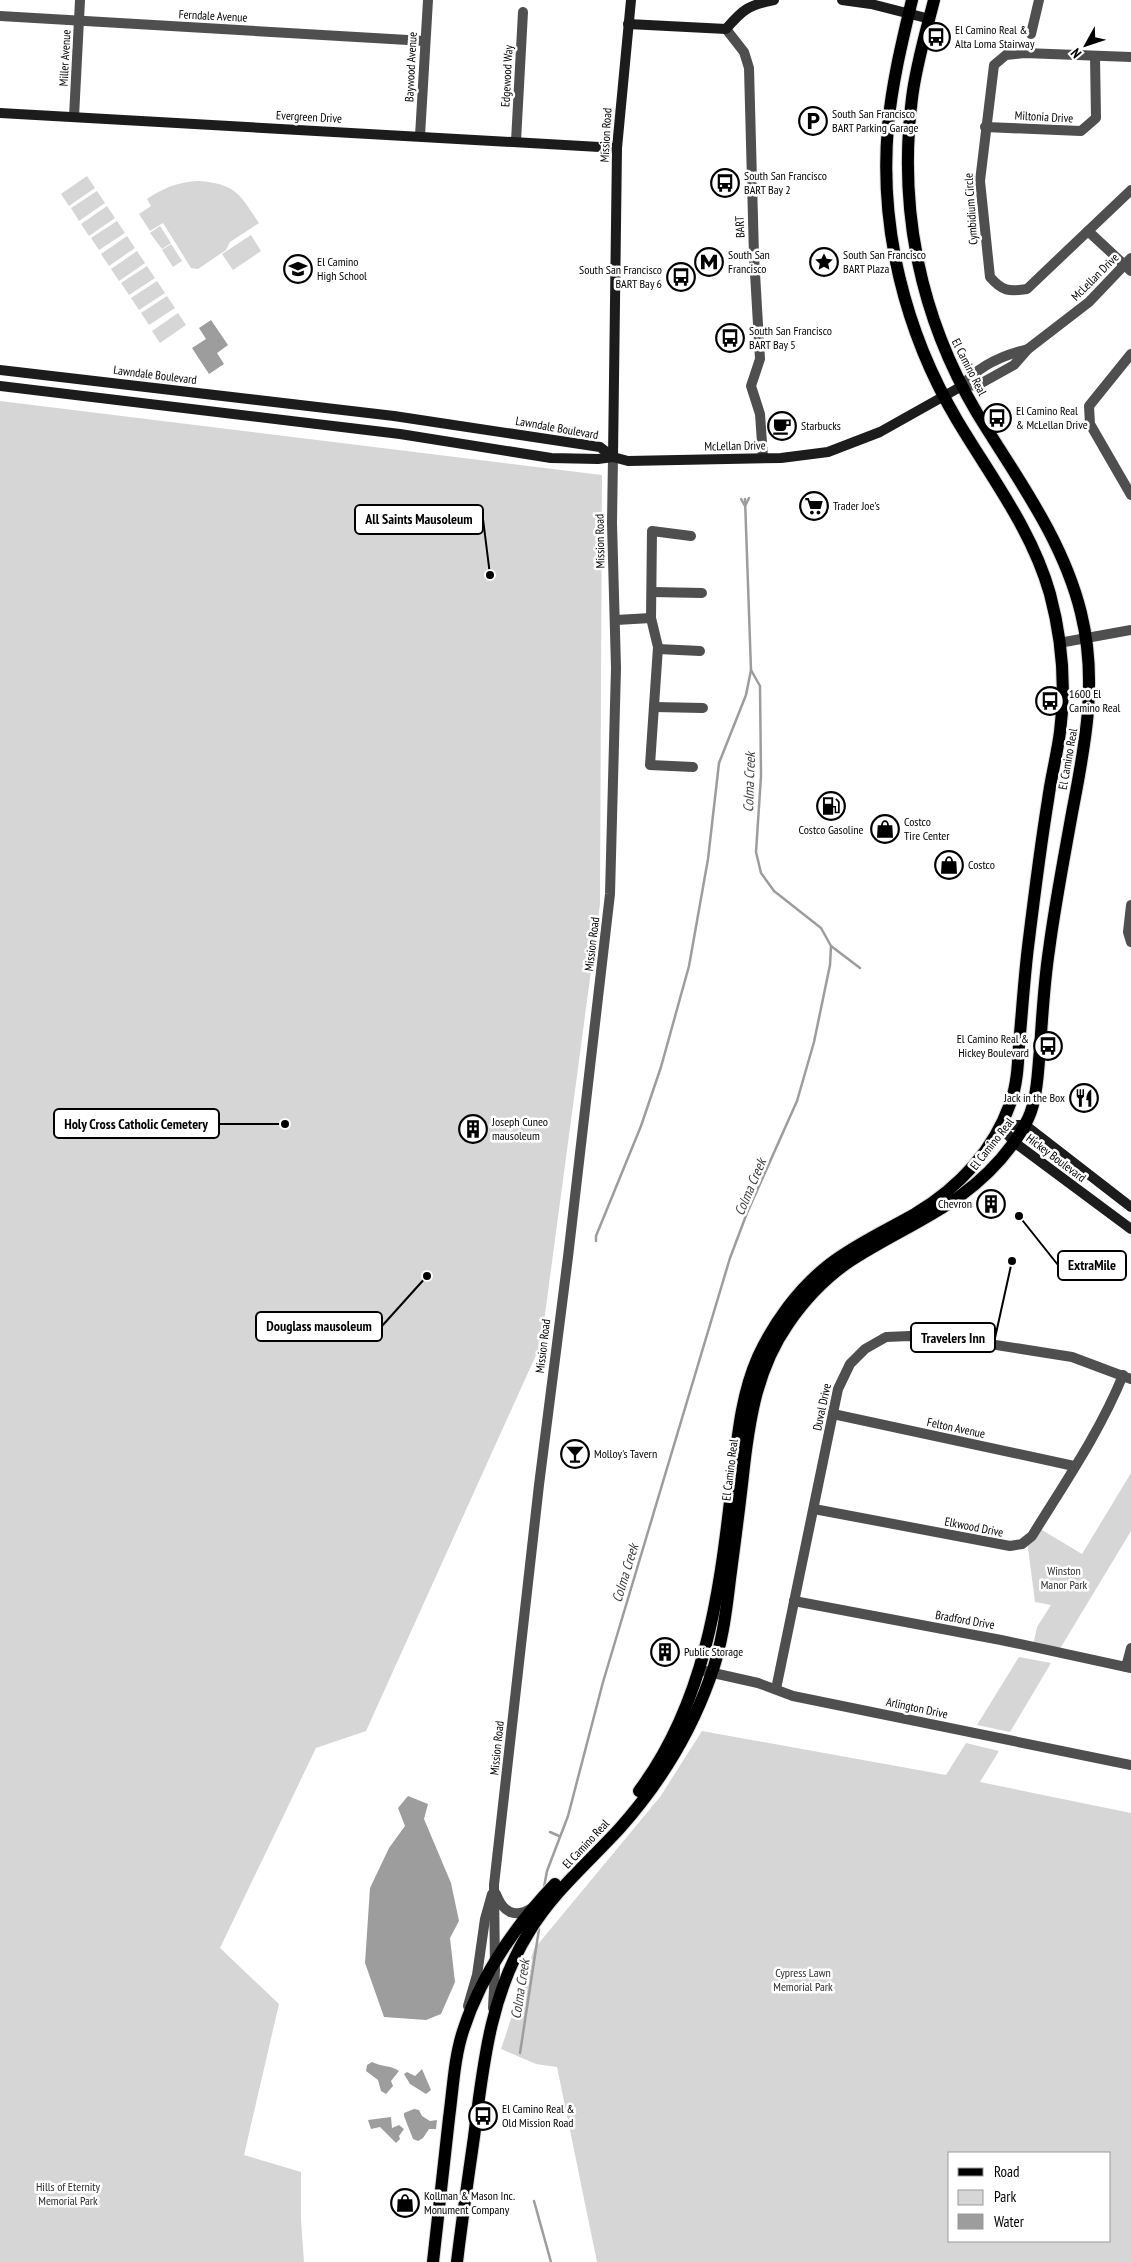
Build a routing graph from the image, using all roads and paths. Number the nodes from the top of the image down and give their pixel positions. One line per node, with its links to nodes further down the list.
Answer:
1 (80, 0): 13 (street, Miller Avenue)
2 (428, 0): 17 (street, Baywood Avenue)
3 (631, 0): 14 (street, Mission Road)
4 (773, 0): 15 (street)
5 (842, 0): 10 (street)
6 (912, 0): 10 (main road, El Camino Real)
7 (934, 0): 12 (main road, El Camino Real)
8 (1039, 0): 16 (street)
9 (523, 12): 24 (street, Edgewood Way)
10 (909, 13): 12 (street); 33 (main road, El Camino Real)
11 (0, 16): 13 (street, Ferndale Avenue)
12 (930, 19): 32 (main road, El Camino Real)
13 (79, 20): 17 (street, Ferndale Avenue); 21 (street, Miller Avenue)
14 (628, 24): 15 (street); 25 (street, Mission Road)
15 (726, 29): 35 (street, BART)
16 (1031, 34)
17 (425, 41): 23 (street, Baywood Avenue)
18 (1095, 56): 19 (street, Cymbidium Circle); 22 (street, Cymbidium Circle); 22 (street, Miltonia Drive)
19 (1131, 56)
20 (0, 113): 21 (street, Evergreen Drive)
21 (74, 118): 23 (street, Evergreen Drive)
22 (985, 127): 27 (street, Cymbidium Circle)
23 (420, 136): 24 (street, Evergreen Drive)
24 (516, 142): 25 (street, Evergreen Drive)
25 (617, 148): 34 (street, Mission Road)
26 (1131, 190): 27 (street, Cymbidium Circle)
27 (1088, 231): 28 (street)
28 (1129, 265): 32 (street, McLellan Drive)
29 (1131, 354): 36 (street)
30 (0, 370): 34 (street, Lawndale Boulevard)
31 (0, 386): 34 (street, Lawndale Boulevard)
32 (962, 386): 33 (street, McLellan Drive); 44 (main road, El Camino Real)
33 (943, 396): 35 (street, McLellan Drive); 45 (main road, El Camino Real)
34 (613, 457): 35 (street, McLellan Drive); 42 (street, Mission Road)
35 (763, 458)
36 (1128, 481): 37 (street)
37 (1131, 495)
38 (691, 536): 39 (street)
39 (652, 592): 40 (street); 41 (street)
40 (702, 593)
41 (652, 618): 42 (street); 46 (street)
42 (616, 620): 68 (street, Mission Road)
43 (1131, 630): 44 (street)
44 (1086, 639): 45 (street); 54 (main road, El Camino Real)
45 (1059, 643): 53 (main road, El Camino Real)
46 (658, 649): 47 (street); 48 (street)
47 (700, 651)
48 (654, 707): 49 (street); 50 (street)
49 (703, 708)
50 (694, 767)
51 (1131, 905): 52 (street)
52 (1131, 942)
53 (1000, 1125): 54 (street, Hickey Boulevard); 55 (street, Hickey Boulevard); 65 (main road, El Camino Real)
54 (1025, 1125): 55 (main road, El Camino Real); 56 (street, Hickey Boulevard)
55 (1014, 1142): 57 (street, Hickey Boulevard); 65 (main road, El Camino Real)
56 (1131, 1207)
57 (1131, 1230)
58 (1127, 1377): 59 (street, Duval Drive); 60 (street, Elkwood Drive)
59 (833, 1414): 60 (street, Felton Avenue); 61 (street, Duval Drive)
60 (1074, 1466): 61 (street, Elkwood Drive)
61 (814, 1509): 62 (street, Duval Drive)
62 (794, 1601): 64 (street, Bradford Drive); 66 (street, Duval Drive)
63 (1131, 1648): 64 (street)
64 (1128, 1668)
65 (706, 1671): 66 (street, Arlington Drive); 69 (main road, El Camino Real); 71 (main road, El Camino Real)
66 (776, 1689): 67 (street, Arlington Drive)
67 (1131, 1765)
68 (494, 1886): 69 (street, Mission Road); 70 (street, Mission Road); 72 (street, Mission Road)
69 (533, 1907): 70 (main road, El Camino Real)
70 (495, 1961): 71 (street, Mission Road); 72 (main road, El Camino Real)
71 (491, 2024): 74 (main road, El Camino Real)
72 (463, 2030): 73 (main road, El Camino Real)
73 (433, 2262)
74 (457, 2262)

